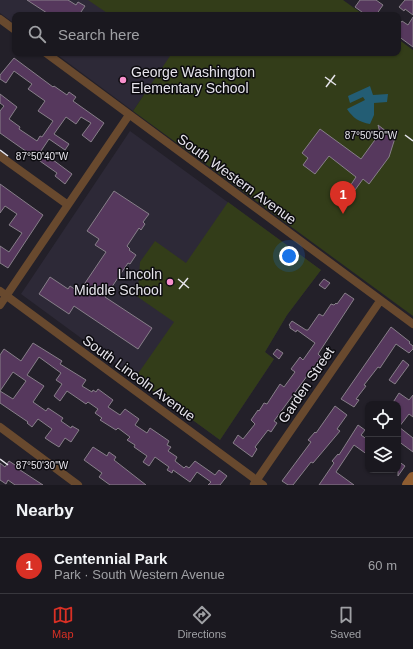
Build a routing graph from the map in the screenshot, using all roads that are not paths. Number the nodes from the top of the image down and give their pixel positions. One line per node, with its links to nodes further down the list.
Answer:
1 (0, 19): 2 (street)
2 (12, 28)
3 (50, 56): 4 (street, South Western Avenue)
4 (129, 115): 6 (street); 8 (street, South Western Avenue)
5 (0, 156): 6 (street)
6 (68, 205): 7 (street)
7 (3, 293): 9 (street); 13 (street, South Lincoln Avenue)
8 (380, 301): 10 (street, South Western Avenue); 13 (street, Garden Street)
9 (0, 304)
10 (413, 324)
11 (0, 428): 14 (street)
12 (413, 478): 15 (main road)
13 (258, 484)
14 (78, 485)
15 (408, 485)

